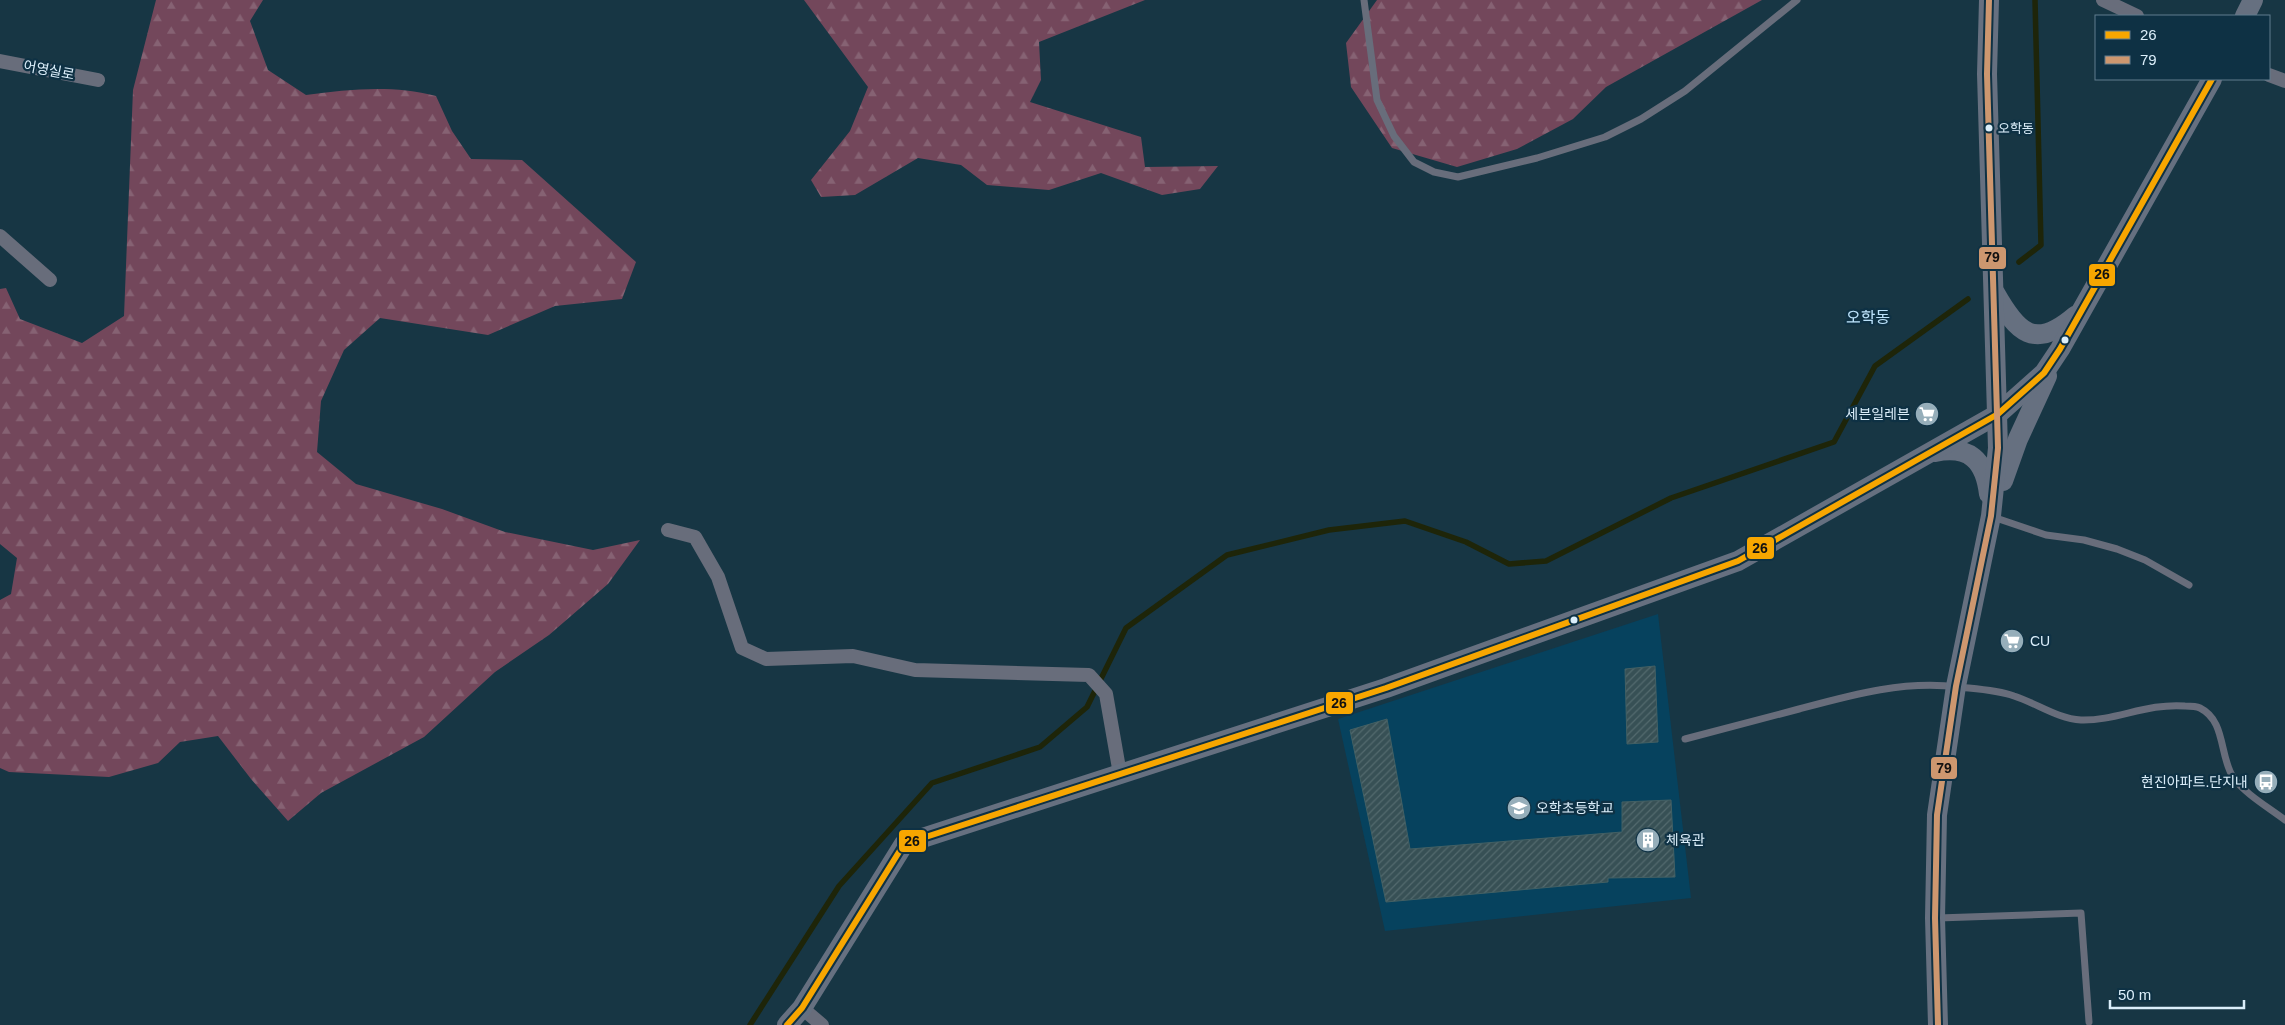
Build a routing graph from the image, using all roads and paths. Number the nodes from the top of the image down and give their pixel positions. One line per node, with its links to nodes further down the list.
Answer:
1 (1364, 0): 2 (lane)
2 (1797, 0)
3 (1989, 0): 15 (street)
4 (2103, 0): 6 (street)
5 (2253, 0): 7 (street)
6 (2135, 15)
7 (2246, 15)
8 (0, 61): 10 (street, 어영실로)
9 (2270, 75): 12 (street)
10 (98, 80)
11 (2211, 80): 16 (street)
12 (2285, 81)
13 (0, 236): 14 (street)
14 (50, 280)
15 (1994, 291): 16 (street); 18 (street)
16 (2078, 313): 17 (street)
17 (2060, 348): 18 (street); 20 (street)
18 (1998, 414): 19 (street); 20 (street)
19 (1926, 455): 20 (street); 25 (street)
20 (1991, 516): 22 (lane); 23 (street)
21 (668, 530): 25 (street)
22 (2189, 585)
23 (1956, 686): 24 (lane); 26 (lane); 27 (street)
24 (1686, 738)
25 (1120, 774): 28 (street)
26 (2285, 820)
27 (1935, 918): 29 (lane); 32 (street)
28 (802, 1008): 30 (street); 31 (street)
29 (2089, 1022)
30 (787, 1025)
31 (822, 1025)
32 (1938, 1025)

